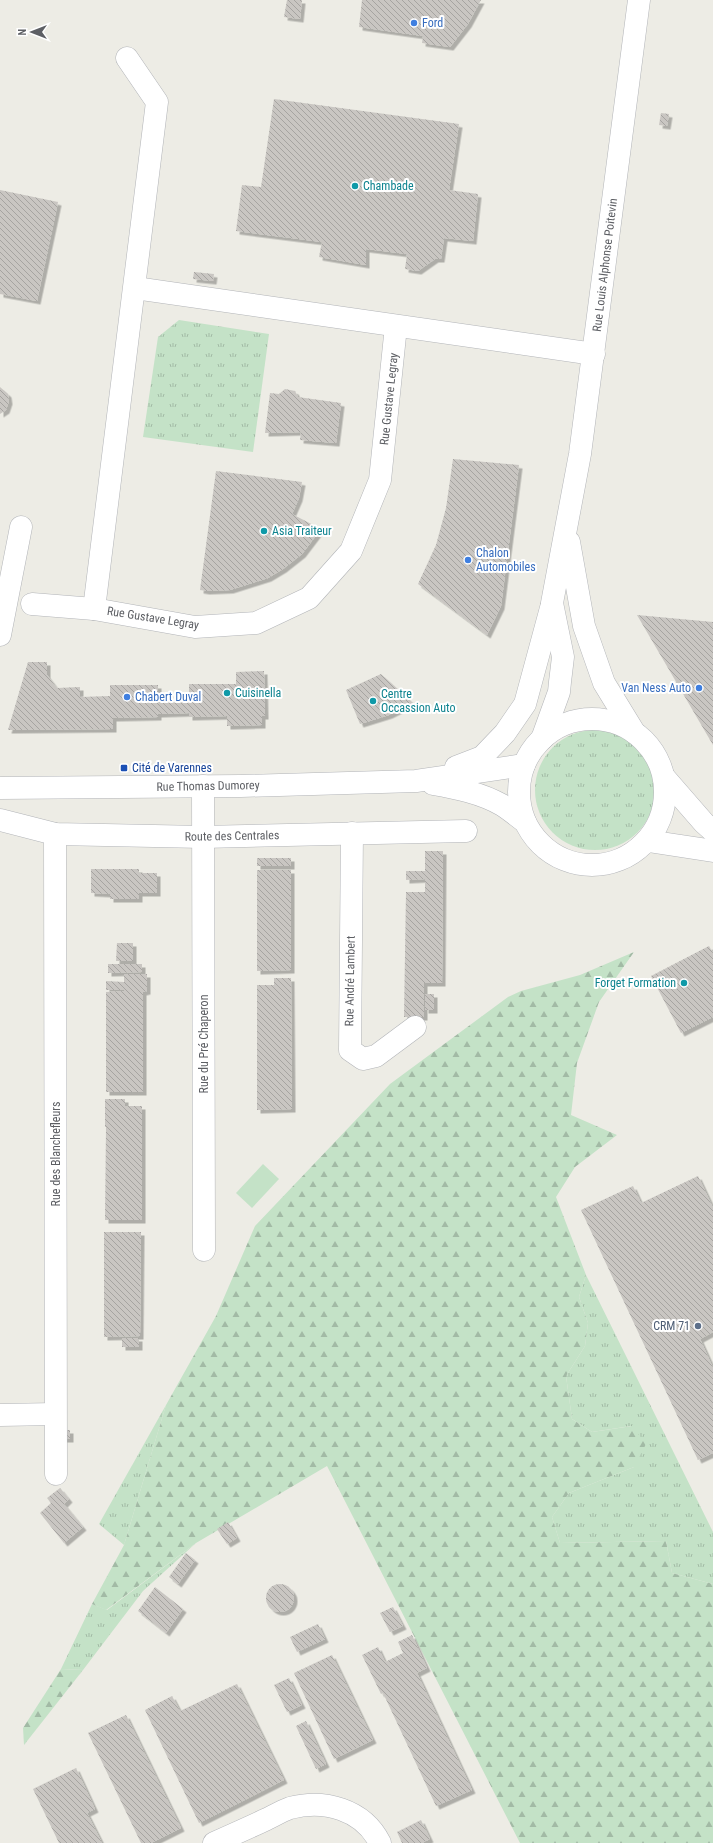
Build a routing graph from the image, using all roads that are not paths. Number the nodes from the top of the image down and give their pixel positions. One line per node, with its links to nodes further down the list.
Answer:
1 (639, 0): 5 (street, Rue Louis Alphonse Poitevin)
2 (127, 58): 3 (street)
3 (135, 288): 4 (street); 10 (street)
4 (396, 326): 5 (street); 10 (street, Rue Gustave Legray)
5 (594, 354): 7 (street, Rue Louis Alphonse Poitevin)
6 (22, 527): 11 (street)
7 (567, 530): 8 (street, Rue Louis Alphonse Poitevin); 12 (street, Rue Louis Alphonse Poitevin)
8 (552, 603): 13 (street, Rue Louis Alphonse Poitevin); 16 (street)
9 (32, 604): 10 (street, Rue Gustave Legray)
10 (94, 609)
11 (0, 635)
12 (634, 732): 13 (street); 15 (street)
13 (542, 738): 14 (street)
14 (524, 764): 16 (street, Rue Thomas Dumorey); 20 (street)
15 (664, 777): 22 (street); 26 (street)
16 (416, 781): 17 (street, Rue Thomas Dumorey); 20 (street, Rue Thomas Dumorey)
17 (203, 786): 18 (street, Rue Thomas Dumorey); 25 (street, Rue du Pré Chaperon)
18 (0, 788)
19 (0, 820): 24 (street, Route des Centrales)
20 (525, 822): 26 (street)
21 (466, 831): 23 (street, Route des Centrales)
22 (713, 831)
23 (352, 833): 25 (street, Route des Centrales); 28 (street, Rue André Lambert)
24 (55, 834): 25 (street, Route des Centrales); 30 (street, Rue des Blanchefleurs)
25 (203, 838): 29 (street, Rue du Pré Chaperon)
26 (648, 841): 27 (street)
27 (713, 851)
28 (415, 1027)
29 (204, 1250)
30 (56, 1414): 31 (street); 32 (street, Rue des Blanchefleurs)
31 (0, 1415)
32 (56, 1474)
33 (246, 1836): 34 (street); 35 (street)
34 (214, 1843)
35 (380, 1843)

